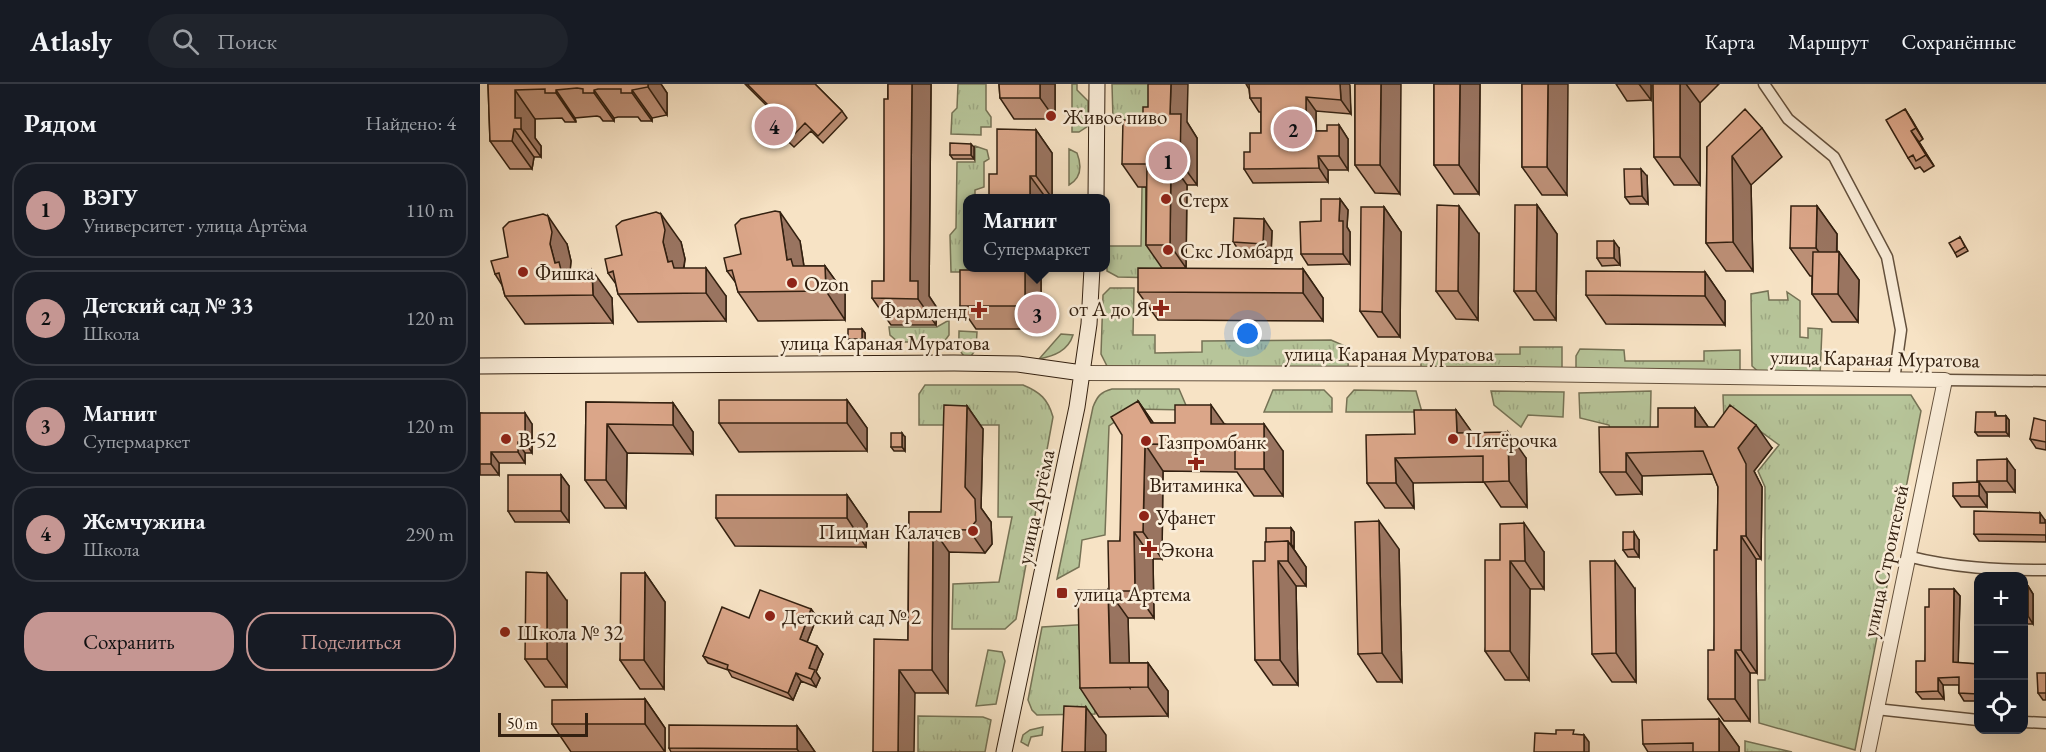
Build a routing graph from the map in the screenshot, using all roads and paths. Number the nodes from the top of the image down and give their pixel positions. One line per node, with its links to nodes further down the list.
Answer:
1 (1097, 84): 3 (main road)
2 (1764, 84): 7 (street)
3 (1096, 194)
4 (1092, 272): 6 (main road, улица Артёма)
5 (480, 366): 6 (main road, улица Караная Муратова)
6 (1082, 373): 7 (street, улица Караная Муратова); 16 (main road, улица Артёма)
7 (1894, 380): 8 (street, улица Караная Муратова)
8 (1944, 380): 9 (street, улица Караная Муратова); 10 (street, улица Строителей)
9 (2046, 381)
10 (1907, 556): 11 (street); 12 (street, улица Строителей)
11 (2046, 570)
12 (1876, 709): 13 (street); 17 (street, улица Строителей)
13 (1974, 720)
14 (2028, 722): 15 (street)
15 (2046, 723)
16 (1004, 752)
17 (1868, 752)

